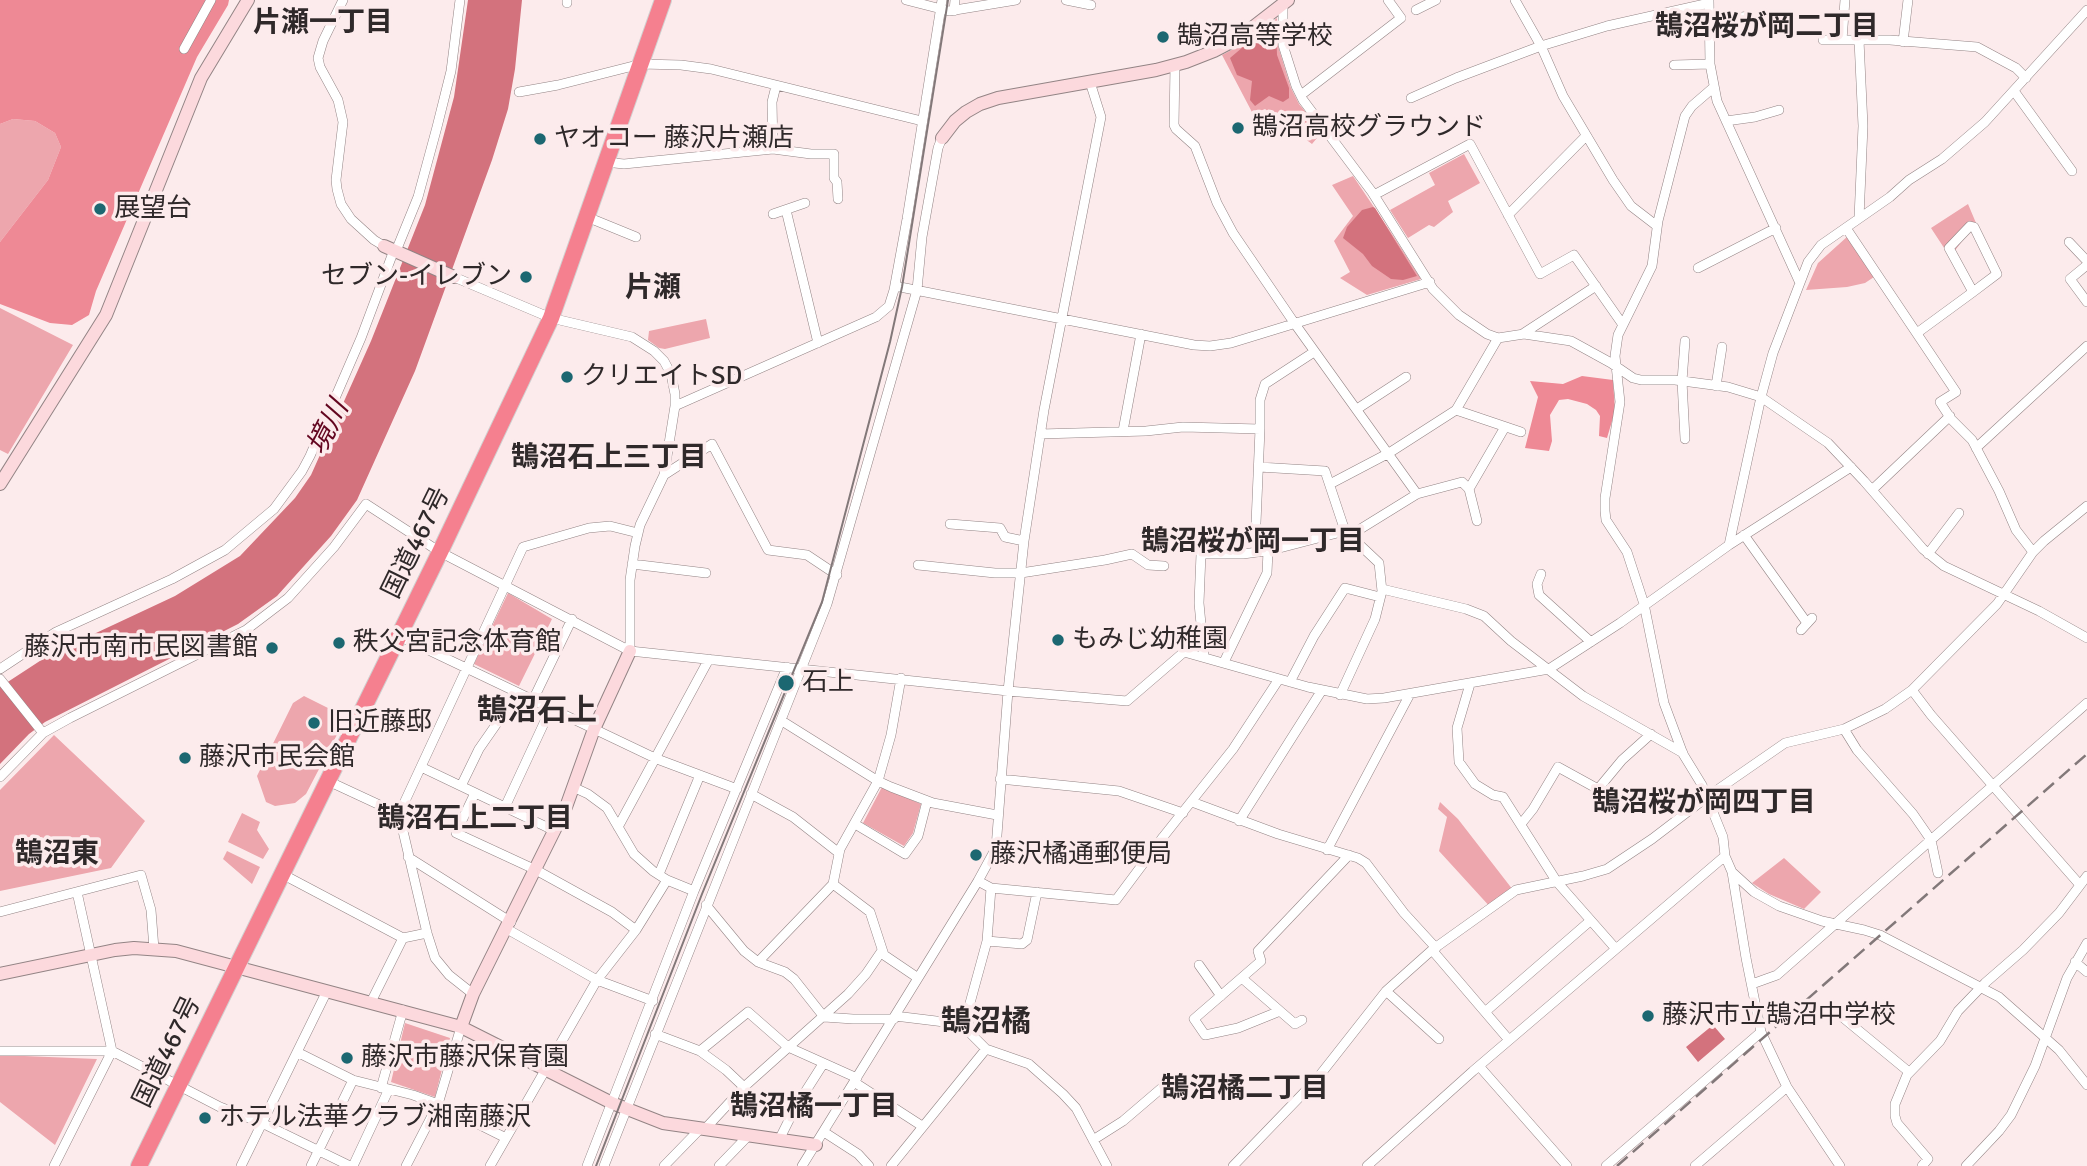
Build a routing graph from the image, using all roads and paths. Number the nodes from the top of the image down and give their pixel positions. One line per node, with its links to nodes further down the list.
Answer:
1 (211, 0): 29 (street)
2 (248, 0): 107 (street)
3 (343, 0): 63 (street)
4 (460, 0): 63 (street)
5 (663, 0): 30 (highway, 国道467号)
6 (906, 0): 17 (street)
7 (955, 0): 21 (street)
8 (1016, 0): 21 (street)
9 (1066, 0): 18 (street)
10 (1388, 0): 40 (street)
11 (1436, 0): 19 (street)
12 (1515, 0): 28 (street)
13 (1845, 0): 25 (street)
14 (1908, 0): 27 (street)
15 (1285, 2): 32 (street); 40 (street)
16 (1709, 2): 23 (street); 28 (street)
17 (941, 5): 21 (street); 43 (street)
18 (1091, 5)
19 (1416, 10)
20 (2087, 10): 34 (street)
21 (954, 11)
22 (1748, 16): 23 (street)
23 (1710, 23): 31 (street)
24 (1823, 40): 25 (street)
25 (1842, 40): 26 (street)
26 (1858, 40): 27 (street); 57 (street)
27 (1903, 42): 34 (street)
28 (1541, 46): 41 (street); 45 (street)
29 (184, 49)
30 (641, 64): 36 (street); 39 (street); 48 (highway, 国道467号)
31 (1710, 64): 33 (street); 37 (street)
32 (1175, 65): 35 (street); 76 (street)
33 (1674, 65)
34 (2026, 78): 38 (street)
35 (1090, 82): 46 (street); 75 (street)
36 (776, 86): 43 (street); 47 (street)
37 (1714, 87): 44 (street); 58 (street)
38 (2014, 91): 49 (street); 57 (street)
39 (519, 92)
40 (1301, 95): 50 (street)
41 (1411, 99)
42 (1779, 110): 44 (street)
43 (922, 121): 69 (street)
44 (1726, 121): 59 (street)
45 (1586, 136): 55 (street); 58 (street)
46 (942, 138): 71 (street)
47 (773, 149): 48 (street); 51 (street)
48 (605, 162): 56 (highway, 国道467号)
49 (2072, 171)
50 (1374, 195): 55 (street); 68 (street)
51 (838, 199)
52 (805, 204): 53 (street)
53 (786, 210): 54 (street); 83 (street)
54 (773, 214)
55 (1508, 215): 70 (street)
56 (587, 217): 61 (street); 74 (highway, 国道467号)
57 (1858, 218): 60 (street)
58 (1657, 226): 77 (street)
59 (1776, 228): 65 (street); 67 (street)
60 (1846, 228): 67 (street); 78 (street)
61 (636, 237)
62 (2069, 242): 64 (street)
63 (394, 250): 66 (street); 149 (street)
64 (2087, 263): 73 (street)
65 (1698, 268)
66 (454, 277): 74 (street)
67 (1799, 281): 91 (street)
68 (1430, 282): 76 (street); 81 (street)
69 (895, 286): 71 (street); 83 (street)
70 (1596, 286): 77 (street); 80 (street)
71 (917, 290): 75 (street); 132 (street)
72 (1973, 292): 72 (street); 78 (street)
73 (2087, 302)
74 (551, 318): 92 (street); 123 (highway, 国道467号)
75 (1062, 318): 79 (street); 100 (street)
76 (1294, 324): 79 (street); 86 (street)
77 (1623, 325): 87 (street)
78 (1917, 333): 95 (street)
79 (1141, 334): 98 (street)
80 (1524, 334): 81 (street); 87 (street)
81 (1498, 338): 94 (street)
82 (1685, 341): 89 (street)
83 (818, 343): 92 (street)
84 (2087, 346): 102 (street)
85 (1722, 347): 90 (street)
86 (1314, 352): 93 (street); 97 (street)
87 (1617, 367): 89 (street); 136 (street)
88 (1406, 377): 93 (street)
89 (1682, 382): 90 (street); 101 (street)
90 (1716, 386): 91 (street)
91 (1761, 397): 105 (street); 121 (street)
92 (675, 406): 106 (street)
93 (1357, 409): 103 (street)
94 (1455, 410): 96 (street); 103 (street)
95 (1950, 416): 102 (street); 110 (street)
96 (1505, 427): 99 (street); 109 (street)
97 (1260, 429): 98 (street); 104 (street)
98 (1122, 431): 100 (street)
99 (1521, 432)
100 (1040, 434): 120 (street)
101 (1685, 439)
102 (1976, 448): 124 (street)
103 (1389, 453): 108 (street); 111 (street)
104 (1259, 467): 108 (street); 115 (street)
105 (1851, 467): 110 (street); 119 (street)
106 (664, 475): 117 (street); 132 (street)
107 (0, 484)
108 (1330, 484): 118 (street)
109 (1469, 489): 111 (street); 114 (street)
110 (1872, 490): 125 (street)
111 (1417, 494): 118 (street)
112 (2087, 506): 124 (street)
113 (1958, 513): 125 (street)
114 (1477, 522)
115 (1256, 523)
116 (950, 524): 120 (street)
117 (638, 533): 126 (street); 133 (street)
118 (1347, 533): 122 (street); 134 (street)
119 (1744, 535): 121 (street); 138 (street)
120 (1024, 541): 130 (street)
121 (1729, 545): 136 (street)
122 (1268, 551): 143 (street); 145 (street)
123 (440, 552): 133 (street); 139 (highway, 国道467号); 168 (street)
124 (2033, 552): 135 (street)
125 (1928, 554): 135 (street)
126 (632, 564): 129 (street); 142 (street)
127 (918, 565): 130 (street)
128 (1164, 566): 130 (street)
129 (706, 573)
130 (1021, 573): 158 (street)
131 (1541, 574): 141 (street)
132 (836, 575): 148 (street)
133 (505, 585): 137 (street); 147 (street)
134 (1381, 593): 150 (street); 154 (street); 161 (street)
135 (2003, 594): 140 (street); 157 (street)
136 (1644, 604): 141 (street); 170 (street)
137 (572, 619): 142 (street); 162 (street)
138 (1807, 623)
139 (399, 636): 147 (street); 176 (highway, 国道467号)
140 (2087, 638)
141 (1591, 642): 150 (street)
142 (630, 651): 144 (street); 166 (street)
143 (1204, 656): 145 (street); 158 (street)
144 (709, 659): 146 (street); 171 (street)
145 (1224, 662): 152 (street)
146 (787, 667): 148 (street); 181 (street)
147 (467, 668): 159 (street); 172 (street)
148 (802, 668): 151 (street); 165 (street)
149 (0, 669)
150 (1549, 669): 155 (street); 169 (street)
151 (901, 678): 158 (street); 177 (street)
152 (1279, 678): 154 (street); 186 (street)
153 (0, 679): 168 (street)
154 (1290, 682): 156 (street)
155 (1470, 684): 160 (street); 193 (street)
156 (1322, 690): 161 (street); 191 (street)
157 (1912, 690): 167 (street); 178 (street)
158 (1008, 691): 175 (street)
159 (518, 693): 162 (street); 179 (street)
160 (1410, 694): 161 (street); 197 (street)
161 (1340, 695)
162 (533, 700): 164 (street)
163 (2087, 703): 178 (street)
164 (551, 708): 166 (street); 187 (street)
165 (782, 721): 177 (street); 183 (street)
166 (594, 729): 171 (street); 180 (street)
167 (1844, 729): 184 (street); 196 (street)
168 (43, 733): 174 (street)
169 (1651, 734): 170 (street); 193 (street)
170 (1683, 754): 184 (street)
171 (657, 759): 173 (street); 194 (street)
172 (421, 767): 179 (street); 189 (street)
173 (700, 775): 181 (street); 207 (street)
174 (0, 777)
175 (1000, 779): 188 (street); 190 (street)
176 (328, 781): 189 (street); 205 (highway, 国道467号)
177 (878, 781): 185 (street); 192 (street)
178 (1993, 785): 196 (street); 211 (street)
179 (461, 786): 182 (street)
180 (573, 787): 194 (street); 195 (street)
181 (737, 789): 214 (street)
182 (475, 793): 187 (street); 202 (street)
183 (751, 794): 198 (street); 216 (street)
184 (1707, 797): 200 (street); 209 (street)
185 (928, 801): 190 (street); 192 (street)
186 (1192, 802): 188 (street); 191 (street)
187 (505, 807): 195 (street)
188 (1183, 813): 215 (street)
189 (399, 814): 201 (street)
190 (997, 815): 208 (street)
191 (1239, 821): 197 (street)
192 (855, 824): 198 (street)
193 (1521, 824): 209 (street)
194 (618, 827): 207 (street)
195 (555, 831): 202 (street)
196 (1931, 840): 204 (street); 219 (street)
197 (1327, 850): 199 (street)
198 (839, 853): 210 (street)
199 (1349, 855): 227 (street); 238 (street)
200 (1725, 856): 203 (street); 228 (street)
201 (408, 858): 220 (street); 222 (street)
202 (536, 870): 220 (street); 221 (street)
203 (1732, 872): 219 (street); 240 (street)
204 (1938, 873)
205 (282, 874): 223 (street); 234 (highway, 国道467号)
206 (2087, 876): 211 (street)
207 (663, 877): 214 (street); 221 (street)
208 (978, 881): 212 (street); 237 (street)
209 (1558, 882): 218 (street); 227 (street)
210 (832, 884): 229 (street); 231 (street)
211 (2080, 885): 241 (street)
212 (991, 888): 215 (street); 224 (street)
213 (77, 891): 217 (street); 226 (street); 230 (street)
214 (694, 891): 247 (street)
215 (1037, 892): 224 (street)
216 (706, 905): 231 (street); 258 (street)
217 (0, 912)
218 (1590, 921): 228 (street); 250 (street)
219 (1836, 924): 240 (street); 241 (street)
220 (509, 925): 239 (street); 244 (street)
221 (636, 929): 239 (street)
222 (427, 933): 223 (street); 244 (street)
223 (403, 939): 246 (street)
224 (987, 941): 255 (street)
225 (2087, 943): 232 (street)
226 (154, 949): 230 (street); 234 (street)
227 (1434, 949): 243 (street); 250 (street)
228 (1616, 949): 261 (street)
229 (881, 952): 237 (street); 252 (street)
230 (91, 953): 236 (street); 265 (street)
231 (758, 962): 252 (street)
232 (2075, 962): 235 (street); 259 (street)
233 (1199, 965): 245 (street)
234 (237, 967): 242 (street); 275 (highway, 国道467号)
235 (2087, 972)
236 (0, 974)
237 (918, 978): 253 (street)
238 (1243, 979): 245 (street); 249 (street)
239 (597, 980): 247 (street); 270 (street)
240 (1752, 984): 257 (street)
241 (1981, 988): 259 (street); 271 (street)
242 (327, 991): 246 (street); 267 (street)
243 (1386, 991): 260 (street); 308 (street)
244 (473, 994): 256 (street)
245 (1220, 996): 249 (street)
246 (371, 1002): 248 (street)
247 (653, 1002): 280 (street)
248 (403, 1010): 256 (street); 279 (street)
249 (1280, 1011): 254 (street)
250 (1485, 1012): 261 (street)
251 (1841, 1016): 271 (street)
252 (824, 1017): 253 (street); 262 (street)
253 (894, 1017): 255 (street); 273 (street)
254 (1302, 1020)
255 (969, 1025): 263 (street)
256 (461, 1027): 270 (street); 281 (street)
257 (1761, 1032): 278 (street); 311 (street)
258 (655, 1034): 266 (street); 282 (street)
259 (2045, 1038): 274 (street); 315 (street)
260 (1439, 1039)
261 (1509, 1040): 269 (street)
262 (788, 1047): 266 (street); 268 (street); 277 (street)
263 (986, 1049): 284 (street); 290 (street)
264 (0, 1051): 265 (street)
265 (112, 1051): 275 (street); 293 (street)
266 (700, 1051): 277 (street)
267 (297, 1052): 272 (street); 283 (street)
268 (823, 1064): 273 (street); 289 (street)
269 (1479, 1066): 309 (street); 310 (street)
270 (547, 1070): 280 (street); 288 (street)
271 (1909, 1072): 314 (street)
272 (353, 1080): 279 (street); 292 (street)
273 (855, 1080): 284 (street); 286 (street)
274 (2086, 1081)
275 (179, 1085): 283 (street); 294 (highway, 国道467号)
276 (1164, 1086): 290 (street)
277 (744, 1087): 285 (street)
278 (1787, 1087): 312 (street); 313 (street)
279 (384, 1089): 281 (street); 297 (street)
280 (612, 1103): 282 (street); 300 (street)
281 (439, 1104): 288 (street); 298 (street)
282 (626, 1109): 285 (street); 301 (street)
283 (262, 1123): 292 (street); 295 (street)
284 (922, 1126): 306 (street)
285 (702, 1130): 287 (street); 302 (street)
286 (824, 1132): 291 (street); 305 (street)
287 (748, 1136): 289 (street); 303 (street)
288 (506, 1138): 299 (street)
289 (779, 1140): 291 (street)
290 (1093, 1140): 307 (street)
291 (816, 1144): 304 (street)
292 (318, 1150): 296 (street); 297 (street)
293 (54, 1166)
294 (139, 1166)
295 (242, 1166)
296 (311, 1166)
297 (352, 1166)
298 (406, 1166)
299 (490, 1166)
300 (587, 1166)
301 (604, 1166)
302 (664, 1166)
303 (719, 1166)
304 (802, 1166)
305 (869, 1166)
306 (891, 1166)
307 (1107, 1166)
308 (1233, 1166)
309 (1367, 1166)
310 (1567, 1166)
311 (1606, 1166)
312 (1695, 1166)
313 (1840, 1166)
314 (1922, 1166)
315 (1966, 1166)

